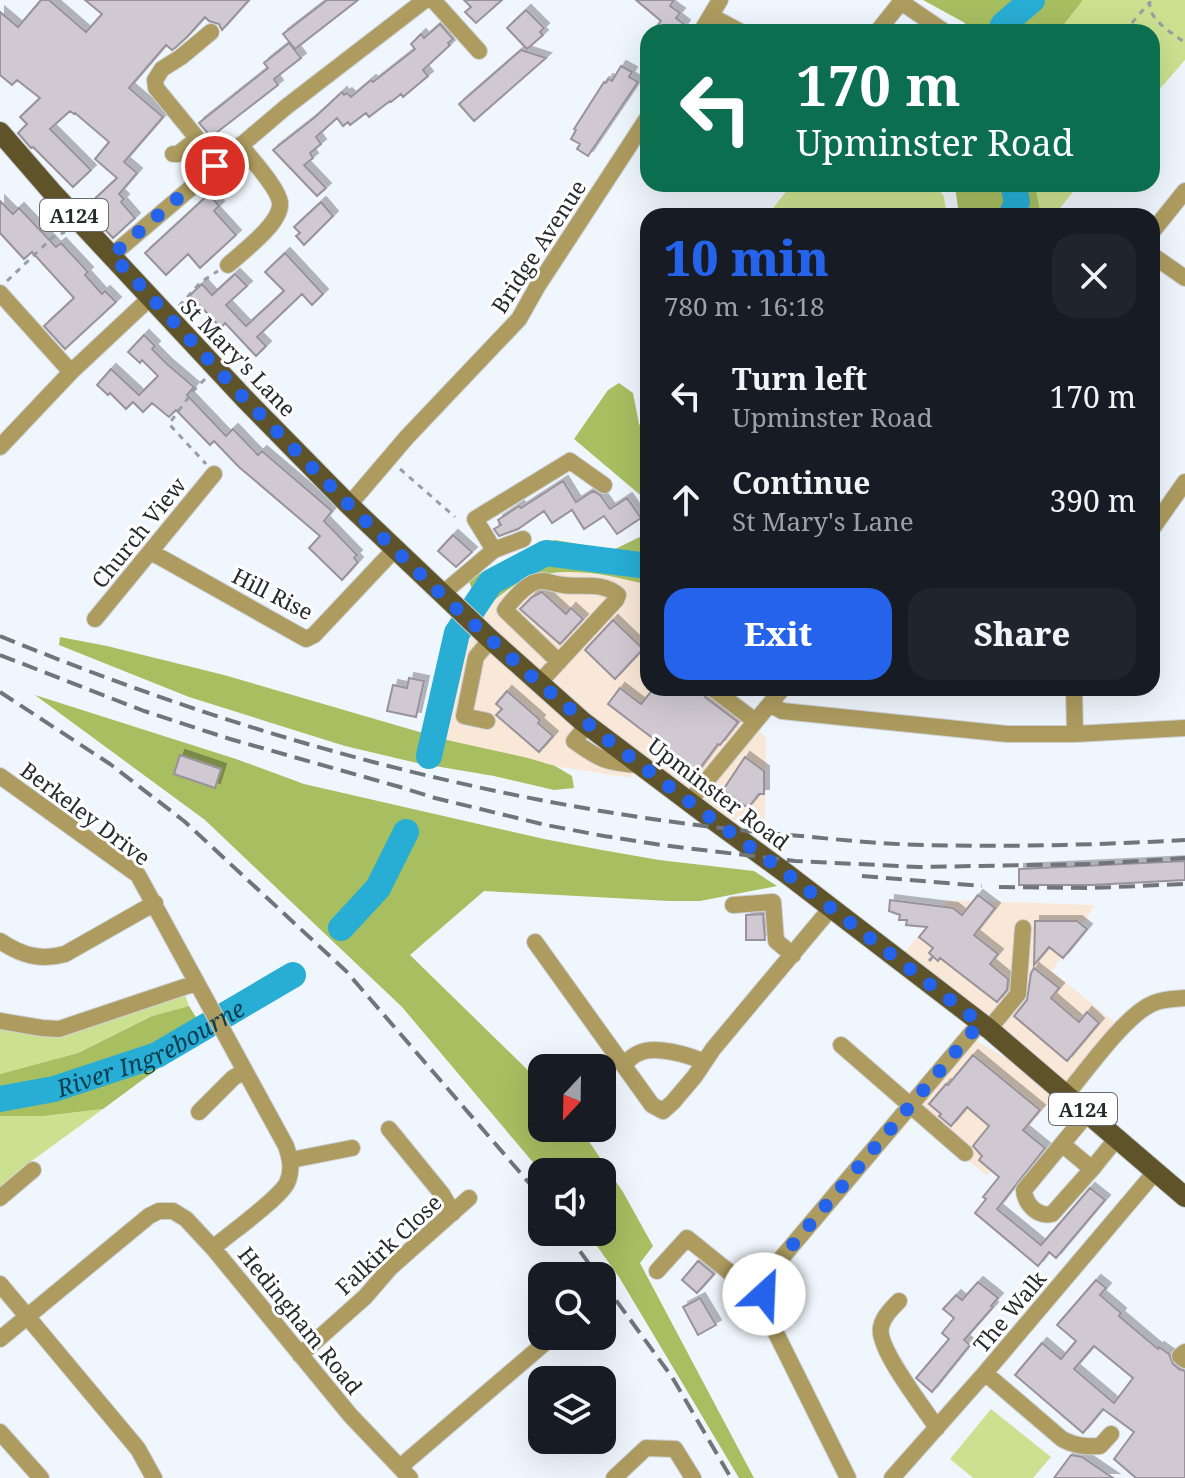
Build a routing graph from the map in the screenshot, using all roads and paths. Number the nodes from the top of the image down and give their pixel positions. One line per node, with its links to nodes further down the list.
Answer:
1 (425, 0): 17 (street)
2 (433, 0): 13 (street)
3 (1151, 1): 10 (path); 12 (path)
4 (901, 2): 8 (street); 9 (street)
5 (716, 5): 6 (street); 7 (street)
6 (705, 24)
7 (734, 24)
8 (883, 24)
9 (933, 24)
10 (1131, 24)
11 (211, 32): 16 (street)
12 (1185, 43)
13 (479, 51)
14 (640, 129): 33 (street, Bridge Avenue)
15 (0, 132): 22 (main road, St Mary's Lane / A124)
16 (197, 139): 18 (street); 19 (street)
17 (240, 145): 19 (street); 25 (street)
18 (173, 154)
19 (215, 166): 23 (street)
20 (1185, 191): 21 (street)
21 (1160, 222)
22 (83, 225): 23 (main road, St Mary's Lane / A124); 27 (path)
23 (112, 255): 28 (main road, St Mary's Lane / A124)
24 (1160, 261): 26 (street)
25 (228, 265): 29 (path)
26 (1185, 278)
27 (0, 290): 31 (street)
28 (150, 298): 29 (main road, St Mary's Lane / A124); 31 (street)
29 (168, 317): 30 (main road, St Mary's Lane / A124)
30 (217, 368): 34 (path); 37 (main road, St Mary's Lane / A124)
31 (71, 372): 32 (street)
32 (0, 447)
33 (388, 459): 37 (street, Bridge Avenue); 38 (path)
34 (214, 474): 43 (street, Church View)
35 (1185, 482): 39 (street)
36 (604, 485): 42 (street)
37 (349, 505): 41 (main road, Upminster Road / A124)
38 (455, 517)
39 (1160, 518)
40 (523, 539): 42 (street)
41 (395, 549): 43 (street, Hill Rise); 44 (main road, Upminster Road / A124)
42 (494, 550): 44 (street)
43 (151, 552): 45 (street, Church View)
44 (442, 594): 46 (main road, Upminster Road / A124)
45 (95, 619)
46 (482, 631): 48 (main road, Upminster Road / A124); 53 (street)
47 (559, 662): 47 (street); 48 (street)
48 (539, 683): 58 (main road, Upminster Road / A124)
49 (722, 696): 54 (street)
50 (776, 696): 52 (street)
51 (1074, 696): 56 (street)
52 (770, 704): 54 (street); 56 (street)
53 (487, 721)
54 (755, 721): 58 (street)
55 (1185, 728): 56 (street)
56 (1075, 734)
57 (0, 776): 59 (street, Berkeley Drive)
58 (689, 802): 61 (main road, Upminster Road / A124)
59 (155, 903): 63 (street); 68 (street, Berkeley Drive)
60 (733, 905): 66 (street)
61 (831, 908): 66 (street); 71 (main road, Upminster Road / A124)
62 (1023, 928): 71 (street)
63 (0, 941)
64 (535, 942): 74 (street)
65 (937, 952): 67 (path)
66 (793, 955): 73 (street)
67 (928, 963)
68 (199, 988): 70 (street); 75 (street, Berkeley Drive)
69 (1185, 998): 76 (street)
70 (0, 1021)
71 (984, 1026): 76 (main road, Upminster Road / A124); 77 (street)
72 (841, 1045): 77 (street)
73 (704, 1062): 74 (street); 74 (street)
74 (623, 1065)
75 (244, 1071): 78 (street); 85 (street, Berkeley Drive)
76 (1066, 1095): 79 (main road, Upminster Road / A124)
77 (910, 1104): 84 (street); 96 (street)
78 (199, 1112)
79 (1088, 1113): 81 (main road, Upminster Road / A124); 82 (street)
80 (389, 1129): 92 (street)
81 (1117, 1138): 86 (street); 88 (main road, Upminster Road / A124)
82 (1062, 1144): 86 (street); 86 (street)
83 (352, 1148): 85 (street)
84 (965, 1153)
85 (291, 1160): 93 (street)
86 (1092, 1169)
87 (33, 1170): 90 (street)
88 (1156, 1171): 89 (main road, Upminster Road / A124); 104 (street, The Walk)
89 (1185, 1197)
90 (0, 1198)
91 (469, 1198): 92 (street, Falkirk Close)
92 (453, 1213): 102 (street, Falkirk Close)
93 (213, 1248): 98 (street, Hedingham Road); 102 (street, Hedingham Road)
94 (657, 1271): 96 (street)
95 (0, 1284): 98 (street)
96 (764, 1294): 113 (street)
97 (899, 1301): 105 (street)
98 (27, 1316): 99 (street); 110 (street)
99 (0, 1339)
100 (538, 1350): 108 (street)
101 (1185, 1352): 103 (street)
102 (300, 1355): 108 (street, Hedingham Road)
103 (1185, 1360)
104 (985, 1373): 105 (street, The Walk); 107 (street)
105 (937, 1428): 114 (street, The Walk)
106 (0, 1432): 109 (street)
107 (1111, 1434)
108 (405, 1472)
109 (41, 1478)
110 (154, 1478)
111 (614, 1478): 112 (street)
112 (693, 1478)
113 (848, 1478)
114 (892, 1478)

